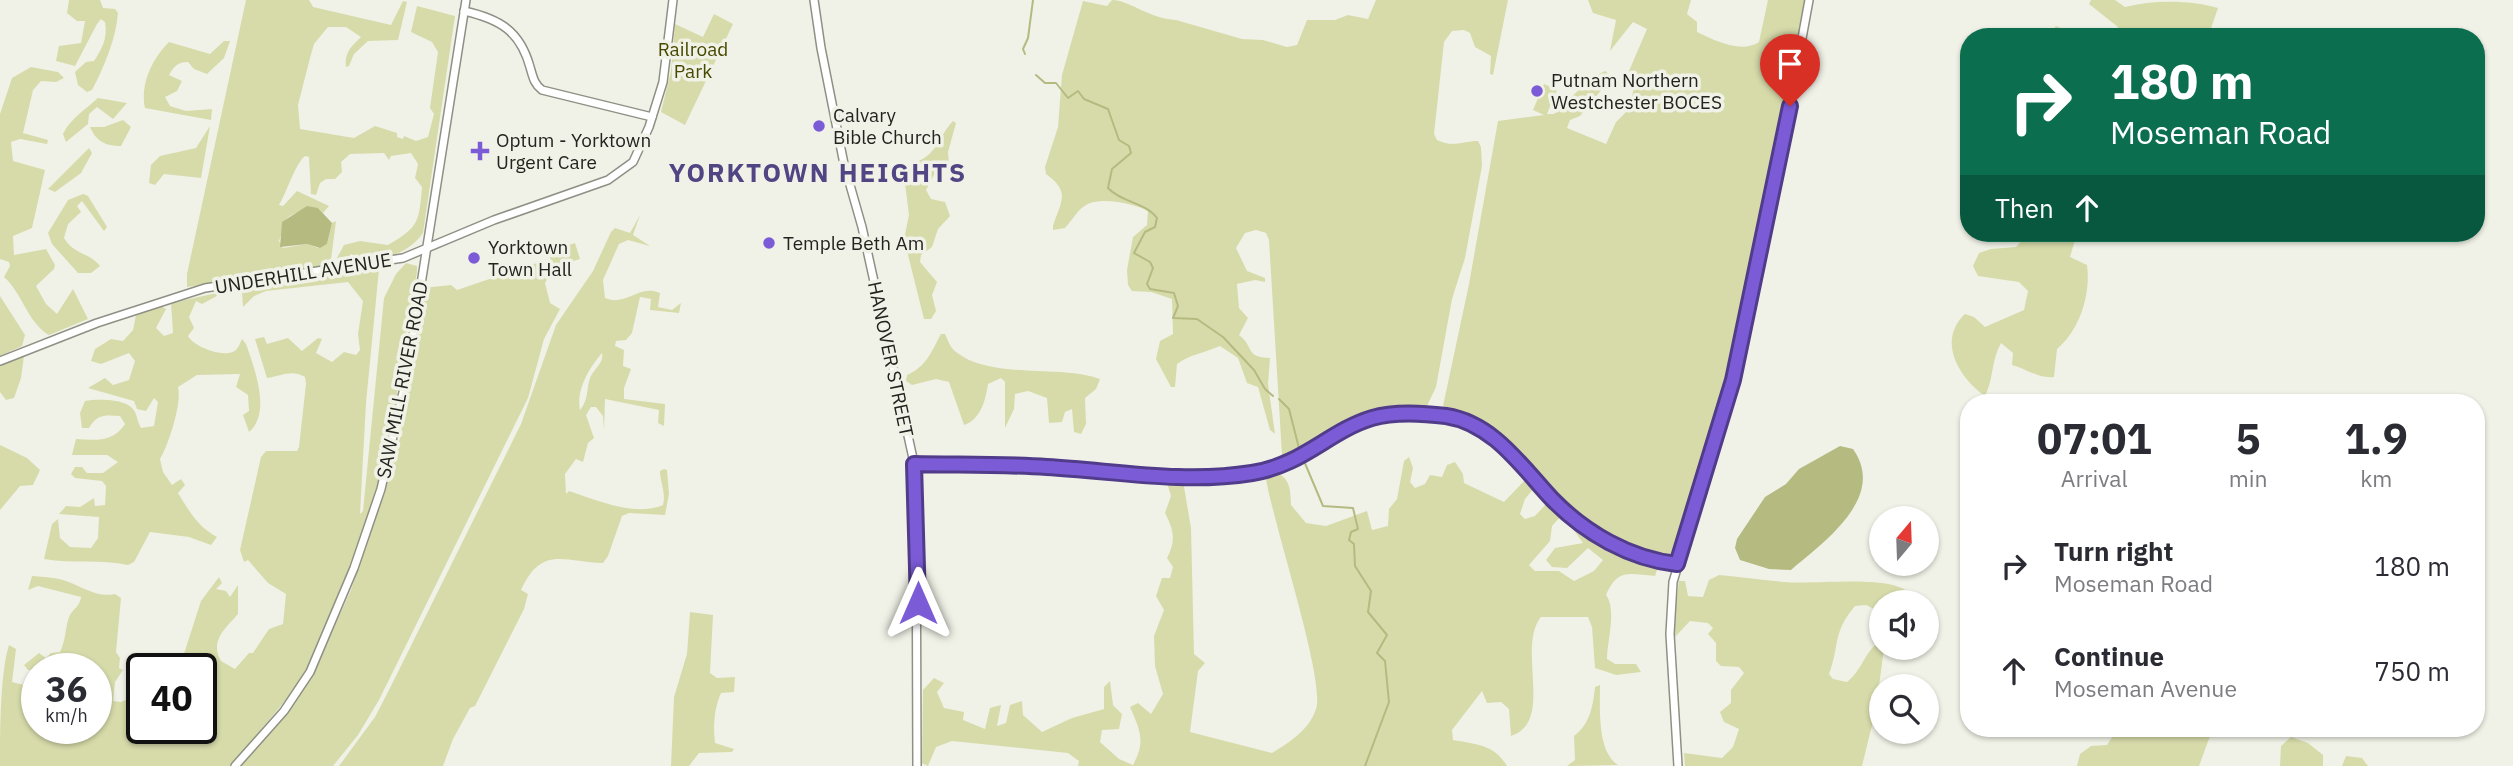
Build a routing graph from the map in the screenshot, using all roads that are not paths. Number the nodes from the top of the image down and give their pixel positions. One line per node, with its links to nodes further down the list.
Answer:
1 (466, 0): 5 (street, SAW MILL RIVER ROAD)
2 (673, 0): 6 (street, UNDERHILL AVENUE)
3 (814, 0): 11 (street, HANOVER STREET)
4 (1809, 0): 12 (street)
5 (464, 11): 6 (street); 7 (street, SAW MILL RIVER ROAD)
6 (652, 117): 7 (street, UNDERHILL AVENUE)
7 (426, 247): 8 (street, UNDERHILL AVENUE); 9 (street, SAW MILL RIVER ROAD)
8 (403, 258): 9 (street); 10 (street, UNDERHILL AVENUE)
9 (423, 269): 13 (street, SAW MILL RIVER ROAD)
10 (0, 362)
11 (914, 464): 12 (street); 14 (street, HANOVER STREET)
12 (1677, 564): 15 (street)
13 (235, 766)
14 (917, 766)
15 (1678, 766)

